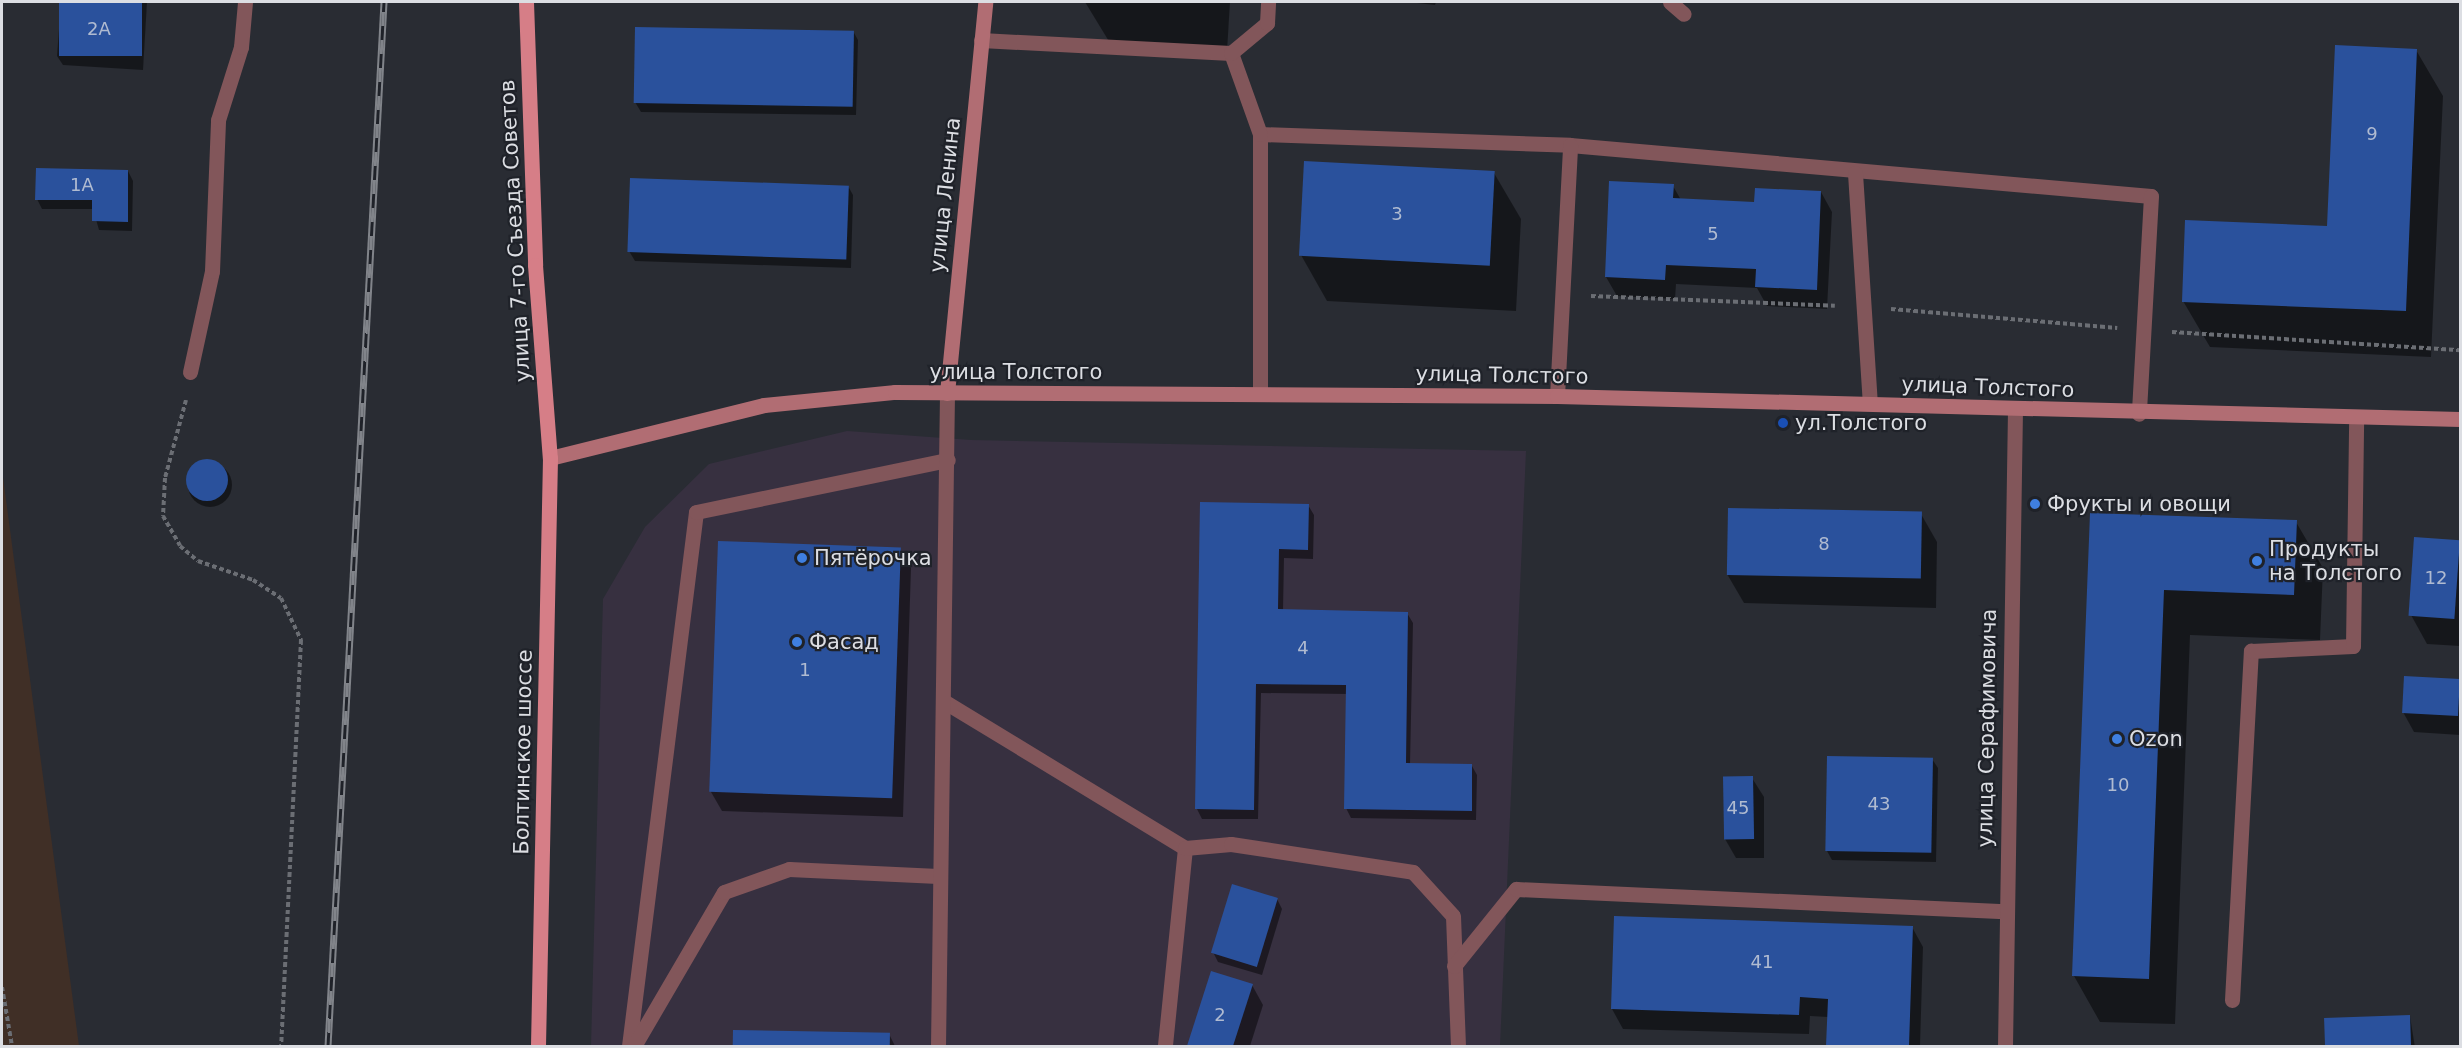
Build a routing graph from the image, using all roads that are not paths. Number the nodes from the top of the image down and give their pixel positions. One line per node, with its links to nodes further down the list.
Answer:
1 (245, 2): 12 (street)
2 (526, 2): 21 (main road, улица 7-го Съезда Советов)
3 (985, 2): 7 (street, улица Ленина)
4 (1268, 2): 8 (street)
5 (1670, 2): 6 (street)
6 (1684, 14)
7 (981, 40): 8 (street); 13 (street, улица Ленина)
8 (1231, 53): 9 (street)
9 (1260, 134): 10 (street); 14 (street)
10 (1570, 145): 11 (street); 15 (street)
11 (1855, 173): 16 (street); 18 (street)
12 (190, 372)
13 (947, 393): 14 (street, улица Толстого); 21 (street, улица Толстого); 22 (street)
14 (1260, 393): 15 (street, улица Толстого)
15 (1557, 396): 16 (street, улица Толстого)
16 (1870, 403): 17 (street, улица Толстого)
17 (2015, 411): 18 (street, улица Толстого); 26 (street, улица Серафимовича)
18 (2139, 414): 20 (street, улица Толстого)
19 (2460, 419): 20 (street, улица Толстого)
20 (2356, 420): 28 (street)
21 (550, 458): 29 (main road, Болтинское шоссе)
22 (948, 460): 23 (street); 30 (street)
23 (945, 702): 24 (street); 25 (street)
24 (1185, 848): 27 (street); 33 (street)
25 (938, 876): 31 (street); 32 (street)
26 (2005, 912): 27 (street); 35 (street, улица Серафимовича)
27 (1454, 966): 34 (street)
28 (2232, 1000)
29 (538, 1047)
30 (629, 1047)
31 (634, 1047)
32 (938, 1047)
33 (1165, 1047)
34 (1458, 1047)
35 (2005, 1047)

